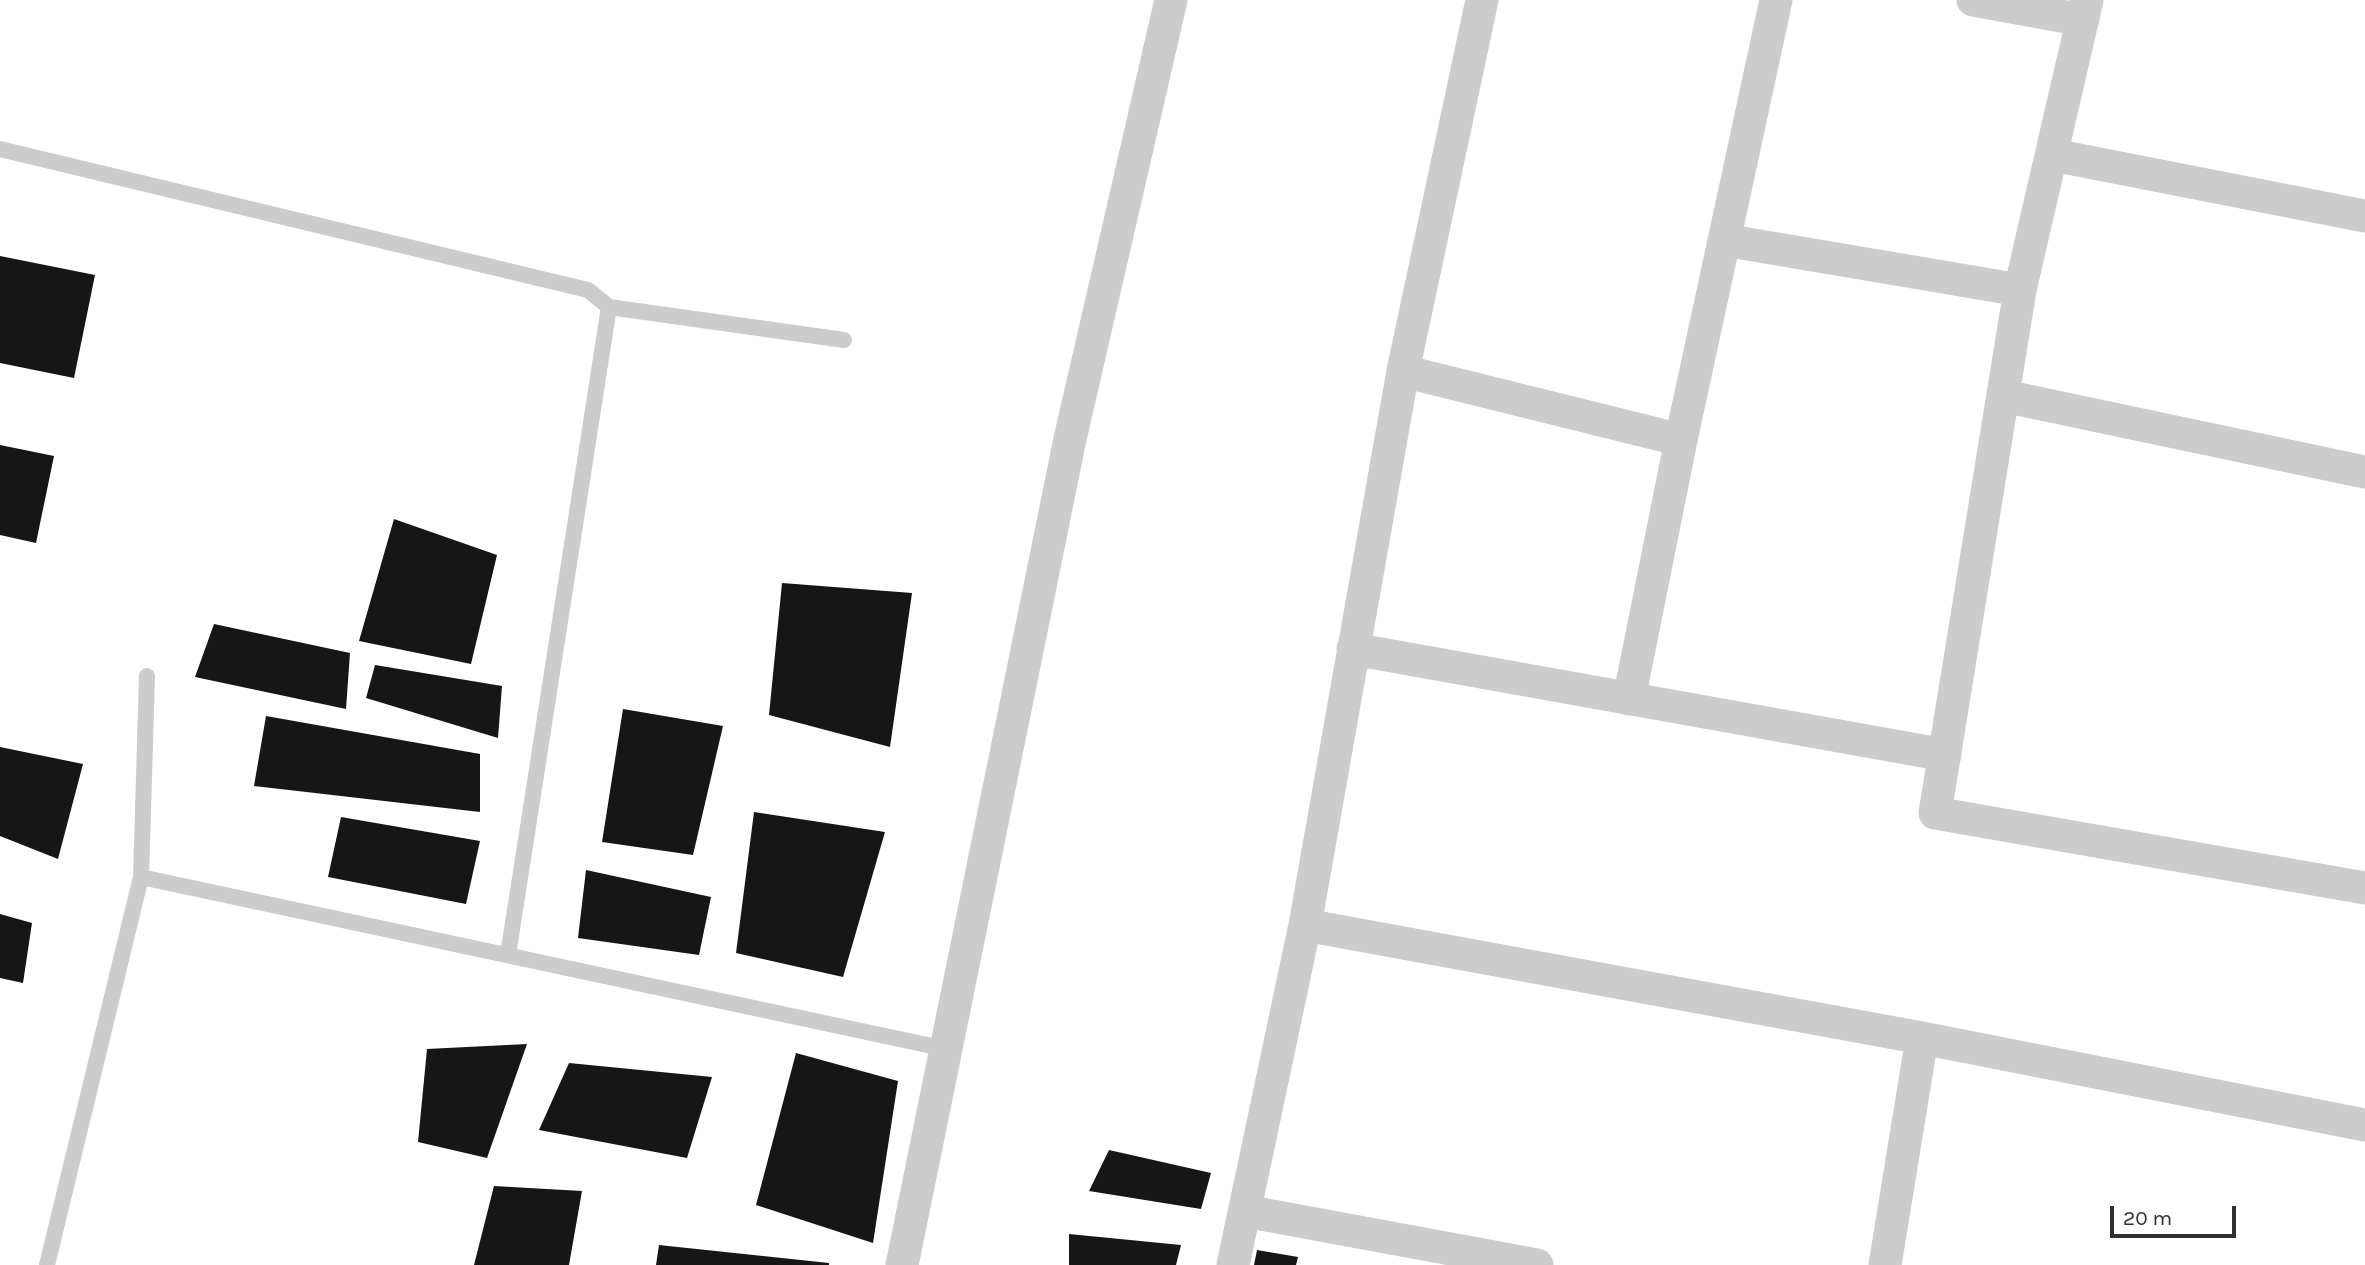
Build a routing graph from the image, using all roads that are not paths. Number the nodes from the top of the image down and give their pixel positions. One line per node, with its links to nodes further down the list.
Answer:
1 (1171, 0): 26 (street)
2 (1482, 0): 13 (street)
3 (1776, 0): 9 (street)
4 (1973, 0): 5 (street)
5 (2085, 10): 7 (street)
6 (0, 149): 11 (lane)
7 (2053, 155): 8 (street); 10 (street)
8 (2365, 216)
9 (1724, 240): 10 (street); 15 (street)
10 (2020, 290): 14 (street)
11 (609, 307): 12 (lane); 24 (lane)
12 (844, 340)
13 (1403, 371): 15 (street); 17 (street)
14 (2004, 396): 16 (street); 20 (street)
15 (1681, 440): 19 (street)
16 (2365, 471)
17 (1353, 649): 19 (street); 23 (street)
18 (147, 676): 21 (lane)
19 (1629, 699): 20 (street)
20 (1945, 755): 22 (street)
21 (141, 877): 24 (lane); 29 (lane)
22 (2365, 888)
23 (1305, 925): 25 (street); 28 (street)
24 (508, 955): 26 (lane)
25 (1922, 1038): 27 (street); 33 (street)
26 (946, 1049): 30 (street)
27 (2365, 1125)
28 (1245, 1211): 31 (street); 32 (street)
29 (47, 1265)
30 (902, 1265)
31 (1233, 1265)
32 (1537, 1265)
33 (1885, 1265)

